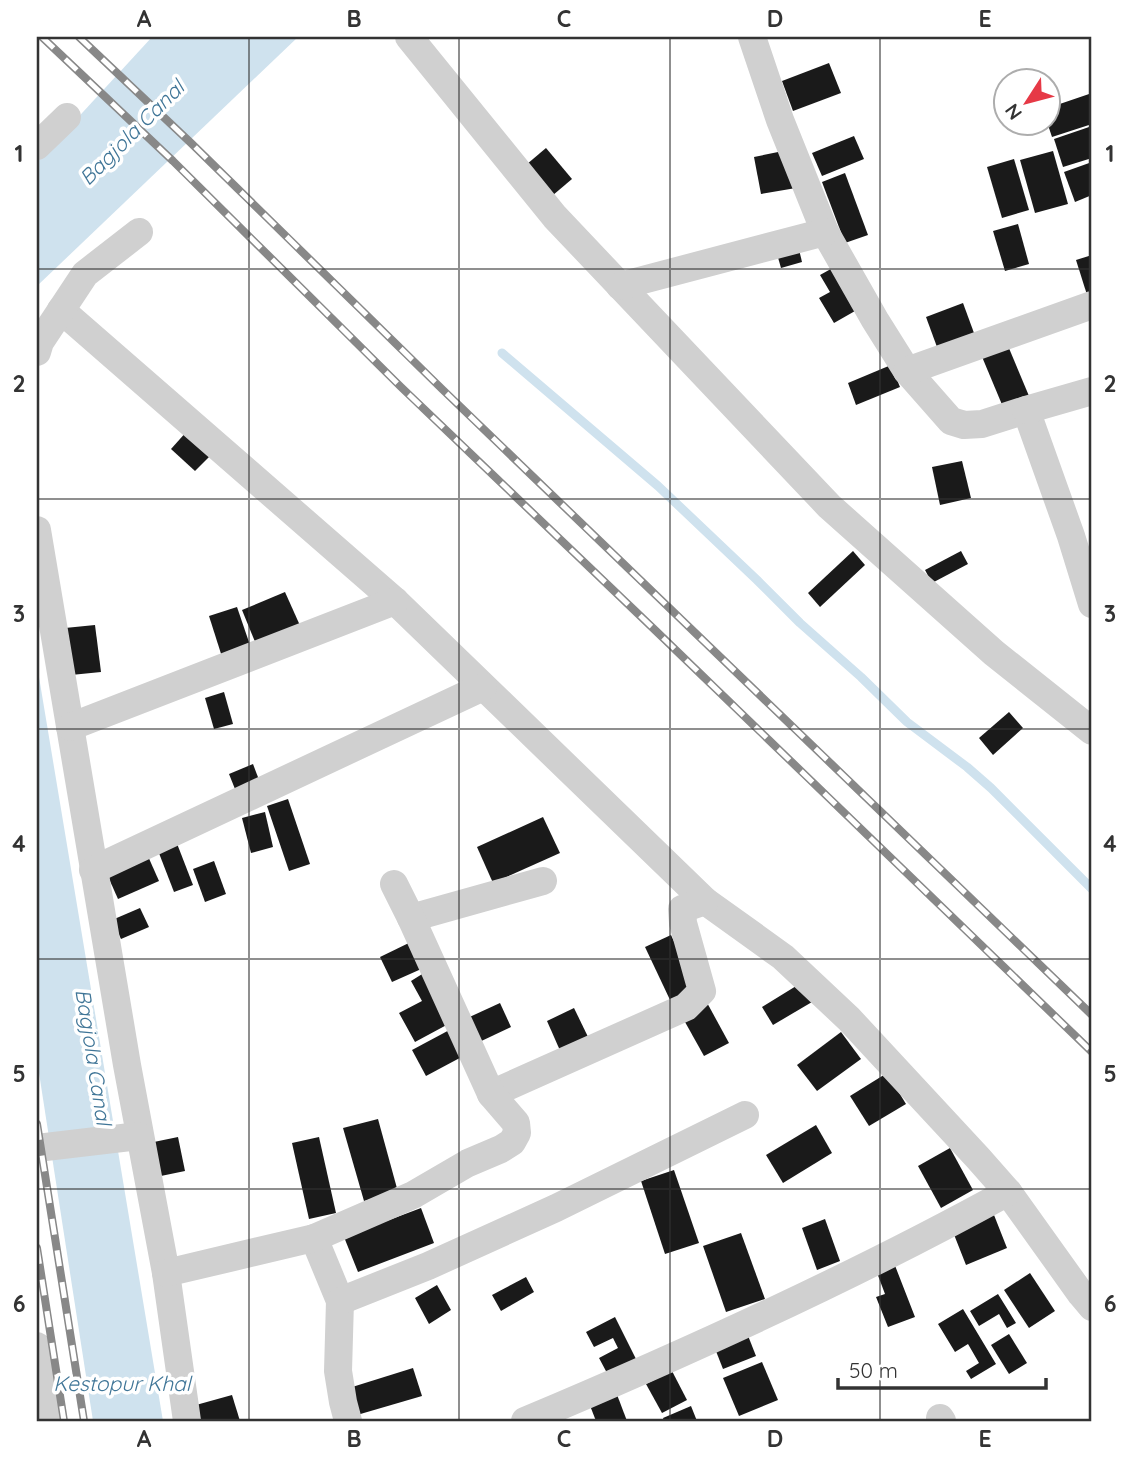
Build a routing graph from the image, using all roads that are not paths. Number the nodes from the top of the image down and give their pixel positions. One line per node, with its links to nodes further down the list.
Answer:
1 (409, 37): 7 (street)
2 (752, 37): 5 (street)
3 (66, 117): 4 (street)
4 (37, 146)
5 (825, 232): 7 (street); 11 (street)
6 (139, 233): 9 (street)
7 (620, 286): 20 (street)
8 (1092, 305): 11 (street)
9 (61, 310): 10 (street); 16 (street)
10 (37, 352)
11 (907, 371): 13 (street)
12 (1092, 391): 13 (street)
13 (1026, 410): 15 (street)
14 (37, 530): 19 (street)
15 (1081, 533): 17 (street)
16 (395, 601): 18 (street); 19 (street)
17 (1092, 604)
18 (483, 687): 21 (street); 24 (street)
19 (70, 727): 21 (street)
20 (1092, 731)
21 (93, 870): 28 (street)
22 (543, 881): 25 (street)
23 (394, 884): 25 (street)
24 (705, 901): 26 (street); 30 (street)
25 (411, 918): 26 (street)
26 (491, 1094): 31 (street)
27 (745, 1115): 33 (street)
28 (135, 1137): 29 (street); 32 (street)
29 (37, 1148)
30 (1007, 1192): 34 (street); 39 (street)
31 (314, 1238): 32 (street); 33 (street)
32 (166, 1273): 37 (street)
33 (340, 1301): 38 (street)
34 (1092, 1307)
35 (37, 1346): 36 (street)
36 (49, 1421)
37 (187, 1421)
38 (348, 1421)
39 (525, 1421)

